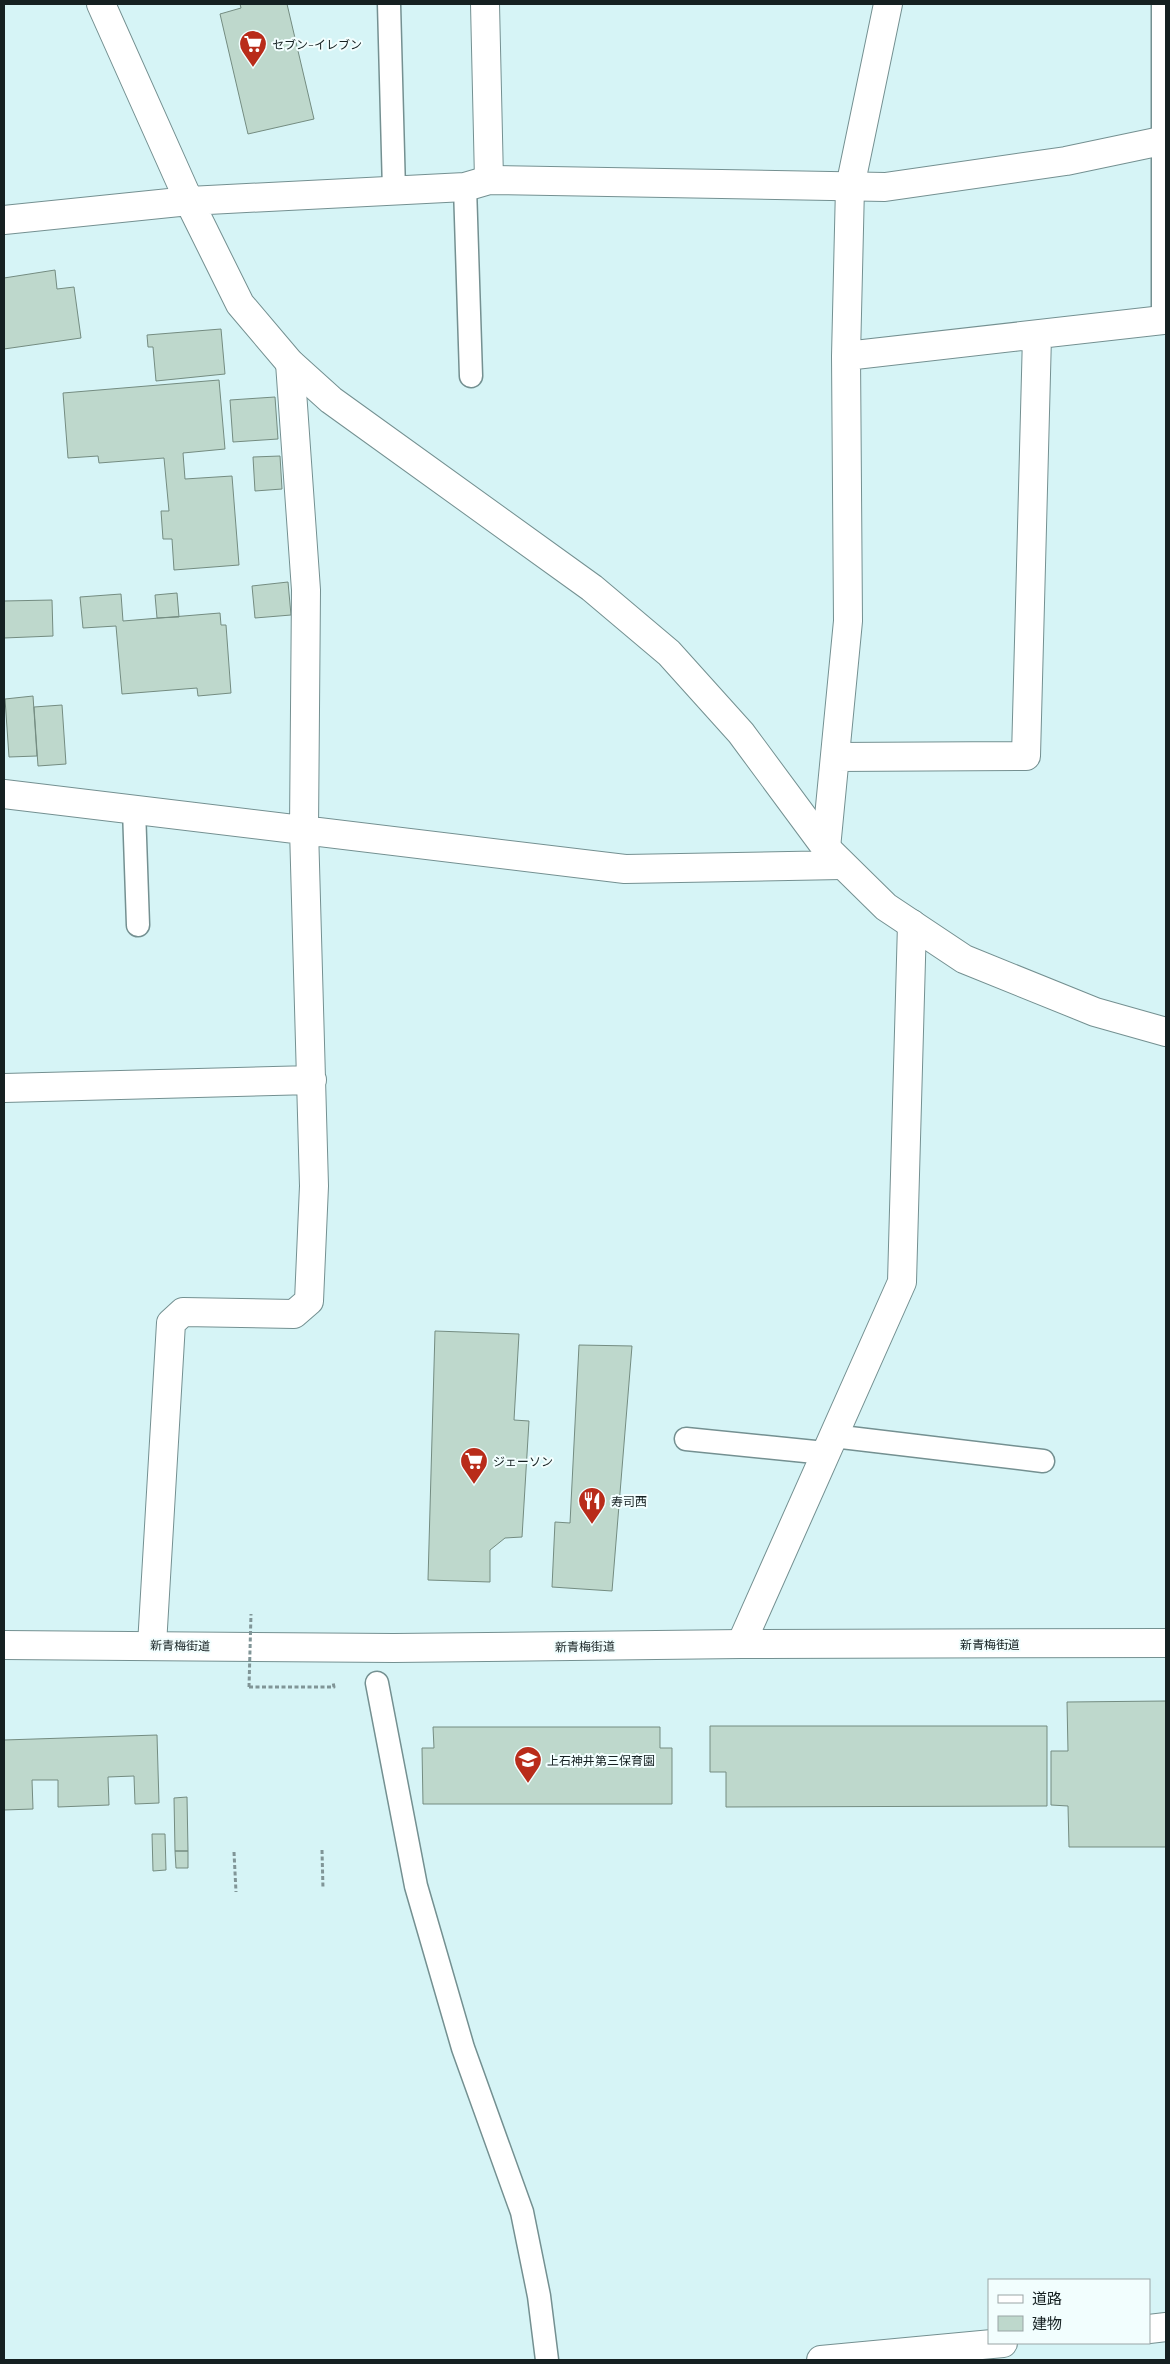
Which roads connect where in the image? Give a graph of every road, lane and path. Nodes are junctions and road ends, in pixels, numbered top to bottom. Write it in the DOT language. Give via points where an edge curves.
graph roads {
  1 [pos="101,4"];
  2 [pos="389,4"];
  3 [pos="485,4"];
  4 [pos="888,4"];
  5 [pos="1163,4"];
  6 [pos="1164,140"];
  7 [pos="477,183"];
  8 [pos="850,187"];
  9 [pos="394,191"];
  10 [pos="189,201"];
  11 [pos="4,220"];
  12 [pos="1163,320"];
  13 [pos="1037,336"];
  14 [pos="846,356"];
  15 [pos="290,363"];
  16 [pos="471,376"];
  17 [pos="835,756"];
  18 [pos="4,794"];
  19 [pos="134,809"];
  20 [pos="304,829"];
  21 [pos="834,857"];
  22 [pos="912,924"];
  23 [pos="138,925"];
  24 [pos="1166,1032"];
  25 [pos="312,1080"];
  26 [pos="4,1088"];
  27 [pos="686,1439"];
  28 [pos="829,1445"];
  29 [pos="1043,1461"];
  30 [pos="251,1614"];
  31 [pos="1166,1643"];
  32 [pos="741,1644"];
  33 [pos="4,1645"];
  34 [pos="152,1645"];
  35 [pos="334,1682"];
  36 [pos="377,1683"];
  37 [pos="322,1850"];
  38 [pos="234,1852"];
  39 [pos="323,1889"];
  40 [pos="236,1892"];
  41 [pos="1166,2327"];
  42 [pos="1150,2329"];
  43 [pos="992,2344"];
  44 [pos="547,2360"];
  45 [pos="821,2360"];
  1 -- 10 [label="street"];
  2 -- 9 [label="lane"];
  3 -- 7 [label="street"];
  4 -- 8 [label="street"];
  5 -- 6 [label="lane"];
  6 -- 8 [label="street" via="1066,161 885,187"];
  6 -- 12 [label="lane"];
  7 -- 8 [label="street"];
  7 -- 9 [label="street"];
  7 -- 16 [label="lane"];
  8 -- 14 [label="street"];
  9 -- 10 [label="street"];
  10 -- 11 [label="street"];
  10 -- 15 [label="street" via="240,304"];
  12 -- 13 [label="street"];
  13 -- 14 [label="street"];
  13 -- 17 [label="street" via="1026,756"];
  14 -- 17 [label="street" via="848,621"];
  15 -- 20 [label="street" via="306,590"];
  15 -- 21 [label="street" via="330,400 592,588 669,653 742,733"];
  17 -- 21 [label="street"];
  18 -- 19 [label="street"];
  19 -- 20 [label="street"];
  19 -- 23 [label="lane"];
  20 -- 21 [label="street" via="625,869"];
  20 -- 25 [label="street"];
  21 -- 22 [label="street" via="886,907"];
  22 -- 24 [label="street" via="964,959 1095,1012"];
  22 -- 28 [label="street" via="902,1282"];
  25 -- 26 [label="street"];
  25 -- 34 [label="street" via="314,1186 309,1300 294,1314 183,1312 171,1323"];
  27 -- 28 [label="lane"];
  28 -- 29 [label="lane"];
  28 -- 32 [label="street"];
  30 -- 35 [label="path, bridge" via="249,1687 334,1688"];
  31 -- 32 [label="street, 新青梅街道"];
  32 -- 34 [label="street, 新青梅街道" via="394,1648"];
  33 -- 34 [label="street, 新青梅街道"];
  36 -- 44 [label="lane" via="416,1886 463,2048 522,2212 539,2296"];
  37 -- 39 [label="path"];
  38 -- 40 [label="path"];
  41 -- 42 [label="street"];
  43 -- 45 [label="street"];
}
